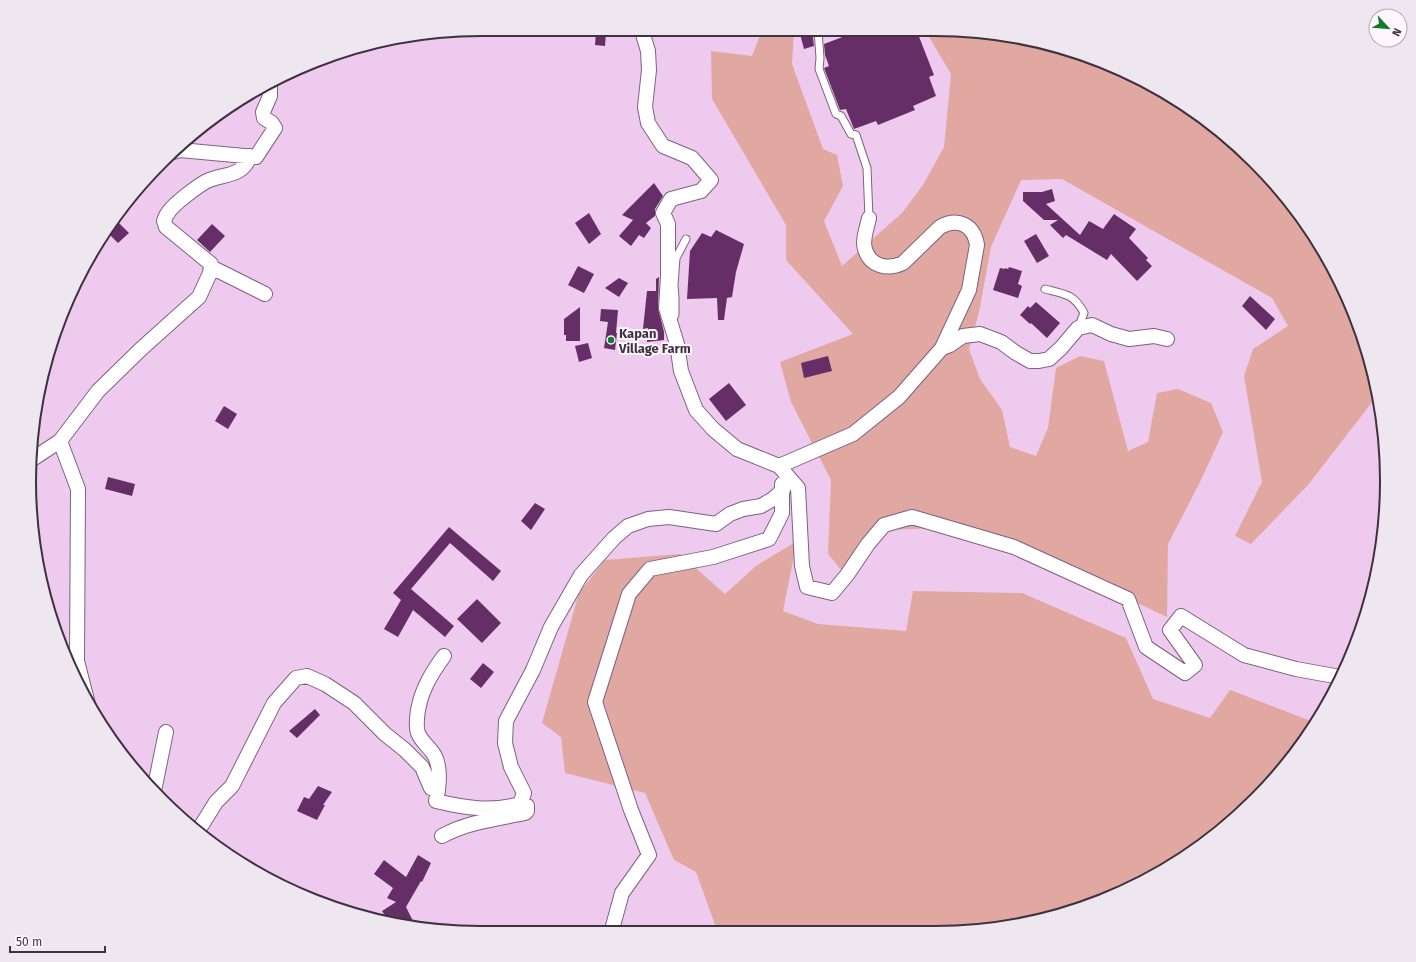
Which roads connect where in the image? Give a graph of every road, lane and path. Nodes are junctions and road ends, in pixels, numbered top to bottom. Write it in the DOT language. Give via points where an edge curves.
graph roads {
  1 [pos="644,36"];
  2 [pos="818,36"];
  3 [pos="270,90"];
  4 [pos="183,150"];
  5 [pos="250,156"];
  6 [pos="869,218"];
  7 [pos="686,239"];
  8 [pos="212,268"];
  9 [pos="1045,288"];
  10 [pos="266,294"];
  11 [pos="670,323"];
  12 [pos="1078,328"];
  13 [pos="1167,339"];
  14 [pos="942,348"];
  15 [pos="60,441"];
  16 [pos="37,456"];
  17 [pos="778,466"];
  18 [pos="783,490"];
  19 [pos="444,656"];
  20 [pos="80,675"];
  21 [pos="1335,676"];
  22 [pos="166,732"];
  23 [pos="155,784"];
  24 [pos="438,791"];
  25 [pos="520,804"];
  26 [pos="201,826"];
  27 [pos="442,836"];
  28 [pos="613,926"];
  1 -- 11 [label="street" via="648,51 649,70 645,107 648,122 663,146 692,158 711,180 701,191 671,199 663,213 668,224 666,308"];
  2 -- 6 [label="lane" via="819,69 836,114 841,116 851,134 856,135 868,168"];
  3 -- 5 [label="street" via="263,112 264,118 272,123 274,128 256,157"];
  4 -- 5 [label="street"];
  5 -- 8 [label="street" via="247,164 235,174 206,182 192,192 168,212 164,221 166,227 211,264"];
  6 -- 14 [label="street" via="864,241 865,249 873,262 880,266 896,266 903,263 940,227 947,224 961,223 967,226 976,238 969,290"];
  7 -- 11 [label="lane" via="676,258 675,315"];
  8 -- 10 [label="street"];
  8 -- 15 [label="street" via="199,297 98,391"];
  9 -- 12 [label="lane" via="1067,295 1078,302 1084,313"];
  11 -- 17 [label="street" via="677,344 681,371 696,410 713,429 737,449"];
  12 -- 13 [label="street" via="1092,326 1129,339 1154,336"];
  12 -- 14 [label="street" via="1049,359 1039,362 1030,361 1001,342 980,334 963,336"];
  14 -- 17 [label="street" via="899,397 852,434"];
  15 -- 16 [label="street"];
  15 -- 20 [label="street" via="78,490 77,661"];
  17 -- 18 [label="street"];
  17 -- 21 [label="street" via="798,488 802,566 807,586 832,593 884,526 912,517 1014,547 1128,599 1146,647 1185,673 1195,665 1170,630 1181,616 1244,654 1296,669"];
  18 -- 25 [label="street" via="761,506 730,514 716,524 669,517 648,518 628,526 582,575 551,627 533,670 506,722 505,743 511,767 524,793"];
  18 -- 28 [label="street" via="782,513 769,539 713,557 650,569 629,594 595,702 649,855 622,893"];
  19 -- 24 [label="street" via="422,692 417,726 418,733 434,755 439,769"];
  22 -- 23 [label="street"];
  24 -- 25 [label="street" via="436,801 468,808 494,809"];
  24 -- 26 [label="street" via="431,788 422,767 354,703 325,684 307,676 296,678 274,703 232,786 216,802"];
  25 -- 27 [label="street" via="527,806 524,814 479,822"];
}
